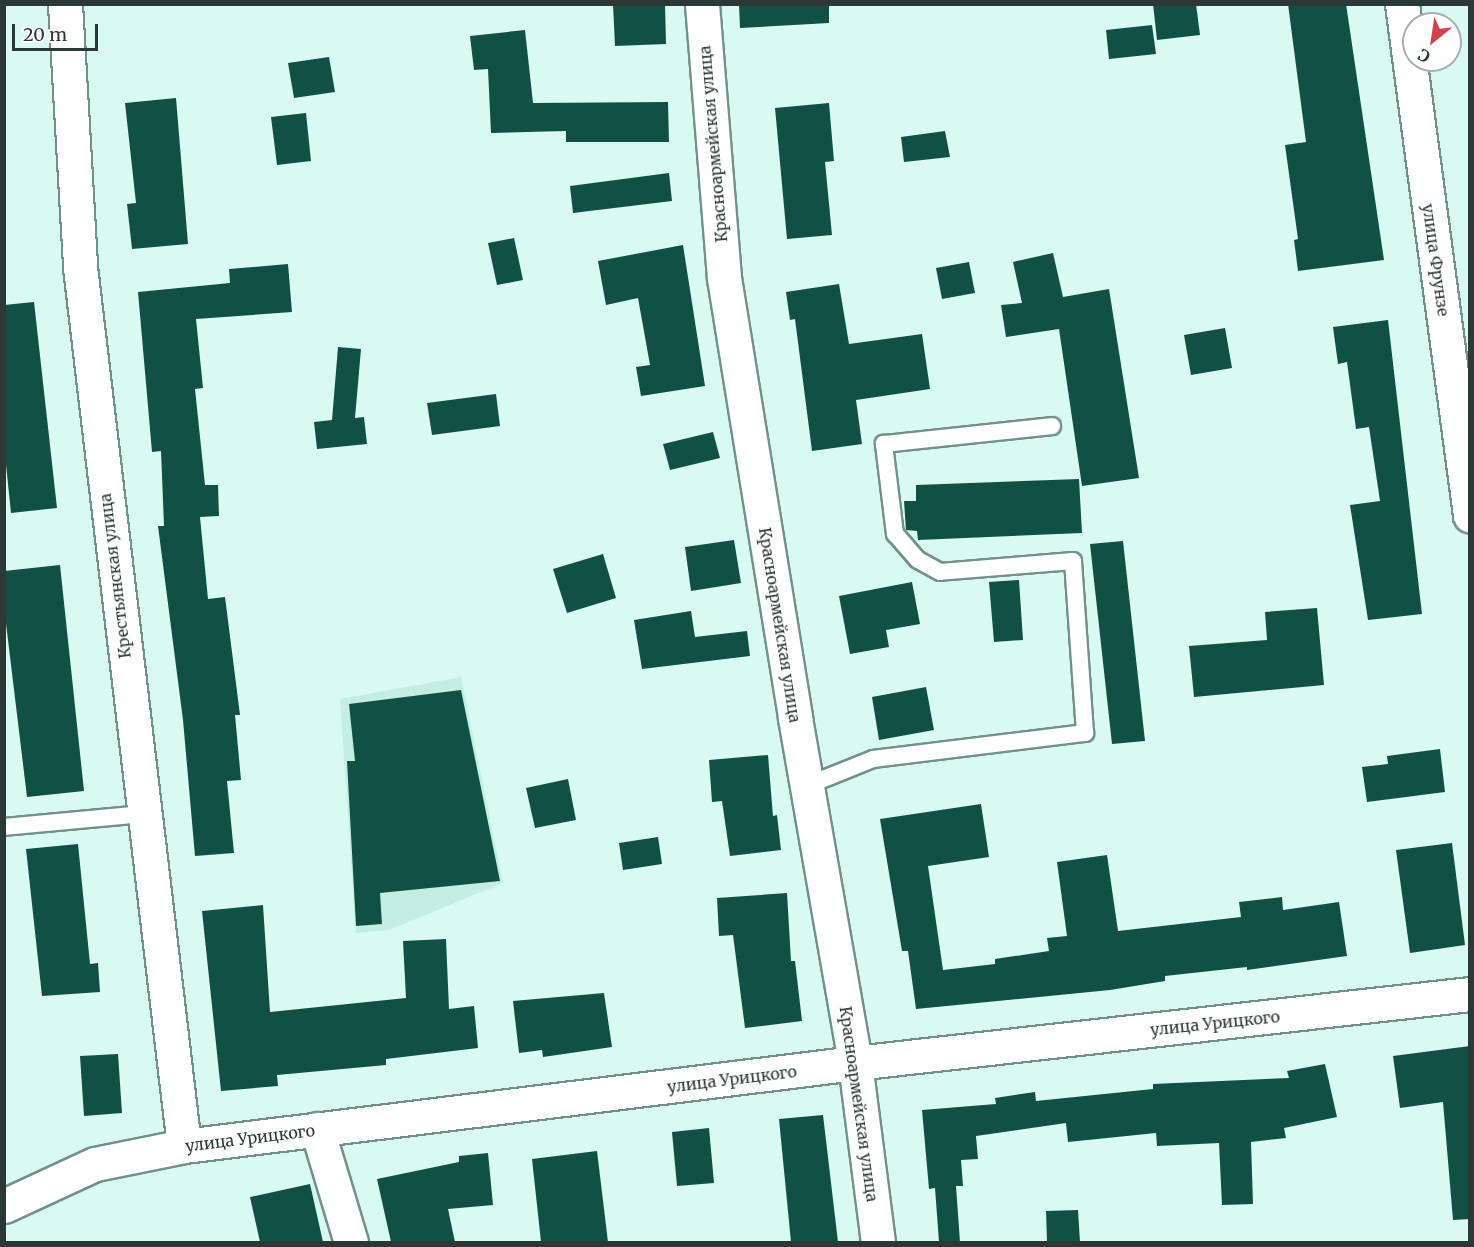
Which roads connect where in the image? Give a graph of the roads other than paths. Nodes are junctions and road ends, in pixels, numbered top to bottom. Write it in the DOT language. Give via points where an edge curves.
graph roads {
  1 [pos="65,4"];
  2 [pos="702,4"];
  3 [pos="1402,4"];
  4 [pos="1053,426"];
  5 [pos="1470,515"];
  6 [pos="806,786"];
  7 [pos="142,814"];
  8 [pos="4,827"];
  9 [pos="1470,994"];
  10 [pos="855,1063"];
  11 [pos="317,1129"];
  12 [pos="184,1146"];
  13 [pos="4,1206"];
  14 [pos="351,1242"];
  15 [pos="878,1242"];
  1 -- 7 [label="street, Крестьянская улица" via="80,267"];
  2 -- 6 [label="street, Красноармейская улица" via="724,278"];
  3 -- 5 [label="street, улица Фрунзе"];
  4 -- 6 [label="lane" via="884,444 895,534 917,559 940,572 1073,561 1085,733 873,759"];
  6 -- 10 [label="street, Красноармейская улица"];
  7 -- 8 [label="lane"];
  7 -- 12 [label="street, Крестьянская улица"];
  9 -- 10 [label="street, улица Урицкого"];
  10 -- 11 [label="street, улица Урицкого"];
  10 -- 15 [label="street, Красноармейская улица"];
  11 -- 12 [label="street, улица Урицкого"];
  11 -- 14 [label="street"];
  12 -- 13 [label="street, улица Урицкого" via="95,1164"];
}
